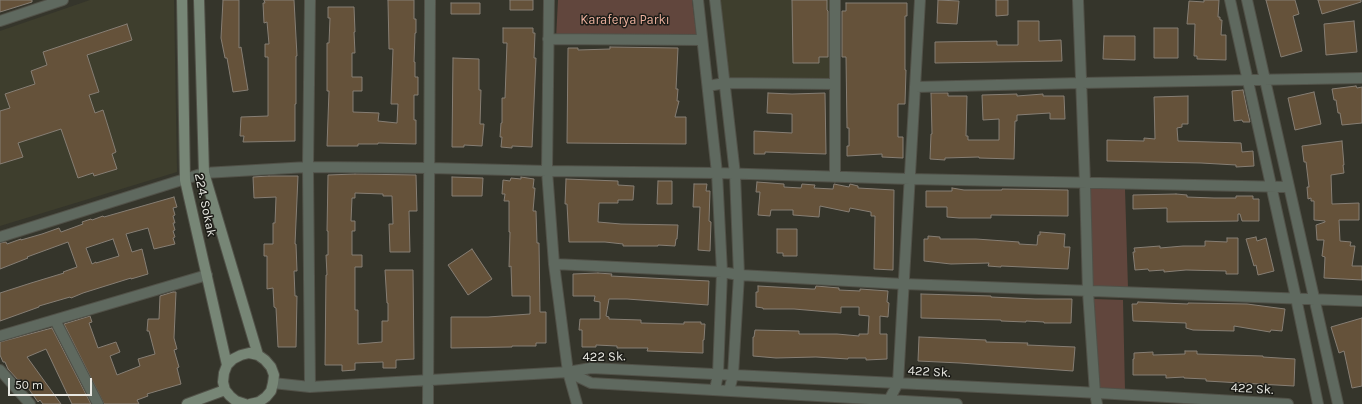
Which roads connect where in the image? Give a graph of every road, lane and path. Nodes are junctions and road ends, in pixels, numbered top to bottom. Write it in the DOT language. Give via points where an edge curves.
graph roads {
  1 [pos="64,0"];
  2 [pos="182,0"];
  3 [pos="199,0"];
  4 [pos="310,0"];
  5 [pos="430,0"];
  6 [pos="549,0"];
  7 [pos="698,0"];
  8 [pos="715,0"];
  9 [pos="835,0"];
  10 [pos="920,0"];
  11 [pos="1078,0"];
  12 [pos="1230,0"];
  13 [pos="1246,0"];
  14 [pos="0,21"];
  15 [pos="548,39"];
  16 [pos="702,40"];
  17 [pos="1362,78"];
  18 [pos="1264,80"];
  19 [pos="1248,81"];
  20 [pos="1081,82"];
  21 [pos="725,84"];
  22 [pos="835,84"];
  23 [pos="708,86"];
  24 [pos="915,87"];
  25 [pos="308,167"];
  26 [pos="430,168"];
  27 [pos="547,172"];
  28 [pos="204,173"];
  29 [pos="717,173"];
  30 [pos="735,174"];
  31 [pos="834,177"];
  32 [pos="910,179"];
  33 [pos="185,180"];
  34 [pos="1085,183"];
  35 [pos="1271,187"];
  36 [pos="1288,187"];
  37 [pos="0,237"];
  38 [pos="554,264"];
  39 [pos="722,272"];
  40 [pos="207,275"];
  41 [pos="739,275"];
  42 [pos="904,284"];
  43 [pos="1088,292"];
  44 [pos="1296,298"];
  45 [pos="1314,299"];
  46 [pos="1362,301"];
  47 [pos="55,320"];
  48 [pos="0,336"];
  49 [pos="258,355"];
  50 [pos="227,365"];
  51 [pos="0,370"];
  52 [pos="568,372"];
  53 [pos="718,374"];
  54 [pos="733,375"];
  55 [pos="428,380"];
  56 [pos="273,383"];
  57 [pos="898,383"];
  58 [pos="310,387"];
  59 [pos="226,390"];
  60 [pos="715,390"];
  61 [pos="729,391"];
  62 [pos="1095,393"];
  63 [pos="889,402"];
  64 [pos="257,403"];
  65 [pos="30,404"];
  66 [pos="98,404"];
  67 [pos="187,404"];
  68 [pos="245,404"];
  69 [pos="428,404"];
  70 [pos="577,404"];
  71 [pos="957,404"];
  72 [pos="1097,404"];
  73 [pos="1288,404"];
  74 [pos="1318,404"];
  75 [pos="1338,404"];
  1 -- 14 [label="street"];
  2 -- 33 [label="street, 224. Sokak"];
  3 -- 28 [label="street, 224. Sokak"];
  4 -- 25 [label="street"];
  5 -- 26 [label="street"];
  6 -- 15 [label="street"];
  7 -- 16 [label="street"];
  8 -- 21 [label="street"];
  9 -- 22 [label="street"];
  10 -- 24 [label="street"];
  11 -- 20 [label="street"];
  12 -- 19 [label="street"];
  13 -- 18 [label="street"];
  15 -- 16 [label="street"];
  15 -- 27 [label="street"];
  16 -- 23 [label="street"];
  17 -- 18 [label="street"];
  18 -- 19 [label="street"];
  18 -- 36 [label="street"];
  19 -- 20 [label="street"];
  19 -- 35 [label="street"];
  20 -- 24 [label="street"];
  20 -- 34 [label="street"];
  21 -- 22 [label="street"];
  21 -- 23 [label="street"];
  21 -- 30 [label="street"];
  22 -- 31 [label="street"];
  23 -- 29 [label="street"];
  24 -- 32 [label="street"];
  25 -- 26 [label="street"];
  25 -- 28 [label="street"];
  25 -- 58 [label="street"];
  26 -- 27 [label="street"];
  26 -- 55 [label="street"];
  27 -- 29 [label="street"];
  27 -- 38 [label="street"];
  28 -- 33 [label="street"];
  28 -- 49 [label="street, 224. Sokak"];
  29 -- 30 [label="street"];
  29 -- 39 [label="street"];
  30 -- 31 [label="street"];
  30 -- 41 [label="street"];
  31 -- 32 [label="street"];
  32 -- 34 [label="street"];
  32 -- 42 [label="street"];
  33 -- 37 [label="street"];
  33 -- 40 [label="street, 224. Sokak"];
  34 -- 35 [label="street"];
  34 -- 43 [label="street"];
  35 -- 36 [label="street"];
  35 -- 44 [label="street"];
  36 -- 45 [label="street"];
  38 -- 39 [label="street"];
  38 -- 52 [label="street"];
  39 -- 41 [label="street"];
  39 -- 53 [label="street"];
  40 -- 47 [label="street"];
  40 -- 50 [label="street, 224. Sokak"];
  41 -- 42 [label="street"];
  41 -- 54 [label="street"];
  42 -- 43 [label="street"];
  42 -- 57 [label="street"];
  43 -- 44 [label="street"];
  43 -- 62 [label="street"];
  44 -- 45 [label="street"];
  44 -- 74 [label="street"];
  45 -- 46 [label="street"];
  45 -- 75 [label="street"];
  47 -- 48 [label="street"];
  47 -- 66 [label="street"];
  49 -- 50 [label="street" via="241,354"];
  49 -- 56 [label="street" via="271,367"];
  50 -- 59 [label="street" via="223,378"];
  51 -- 65 [label="street"];
  52 -- 53 [label="street, 422 Sk." via="591,368"];
  52 -- 55 [label="street, 422 Sk."];
  52 -- 60 [label="street, 422 Sk." via="591,383"];
  52 -- 70 [label="street"];
  53 -- 54 [label="street, 422 Sk."];
  53 -- 60 [label="street"];
  54 -- 57 [label="street, 422 Sk."];
  54 -- 61 [label="street"];
  55 -- 58 [label="street, 422 Sk."];
  55 -- 69 [label="street"];
  56 -- 58 [label="street, 422 Sk."];
  56 -- 64 [label="street" via="271,391"];
  57 -- 62 [label="street, 422 Sk."];
  57 -- 63 [label="street"];
  59 -- 67 [label="street"];
  59 -- 68 [label="street" via="236,401"];
  60 -- 61 [label="street, 422 Sk."];
  61 -- 63 [label="street, 422 Sk."];
  62 -- 72 [label="street"];
  62 -- 73 [label="street, 422 Sk."];
  63 -- 71 [label="street, 422 Sk."];
}
